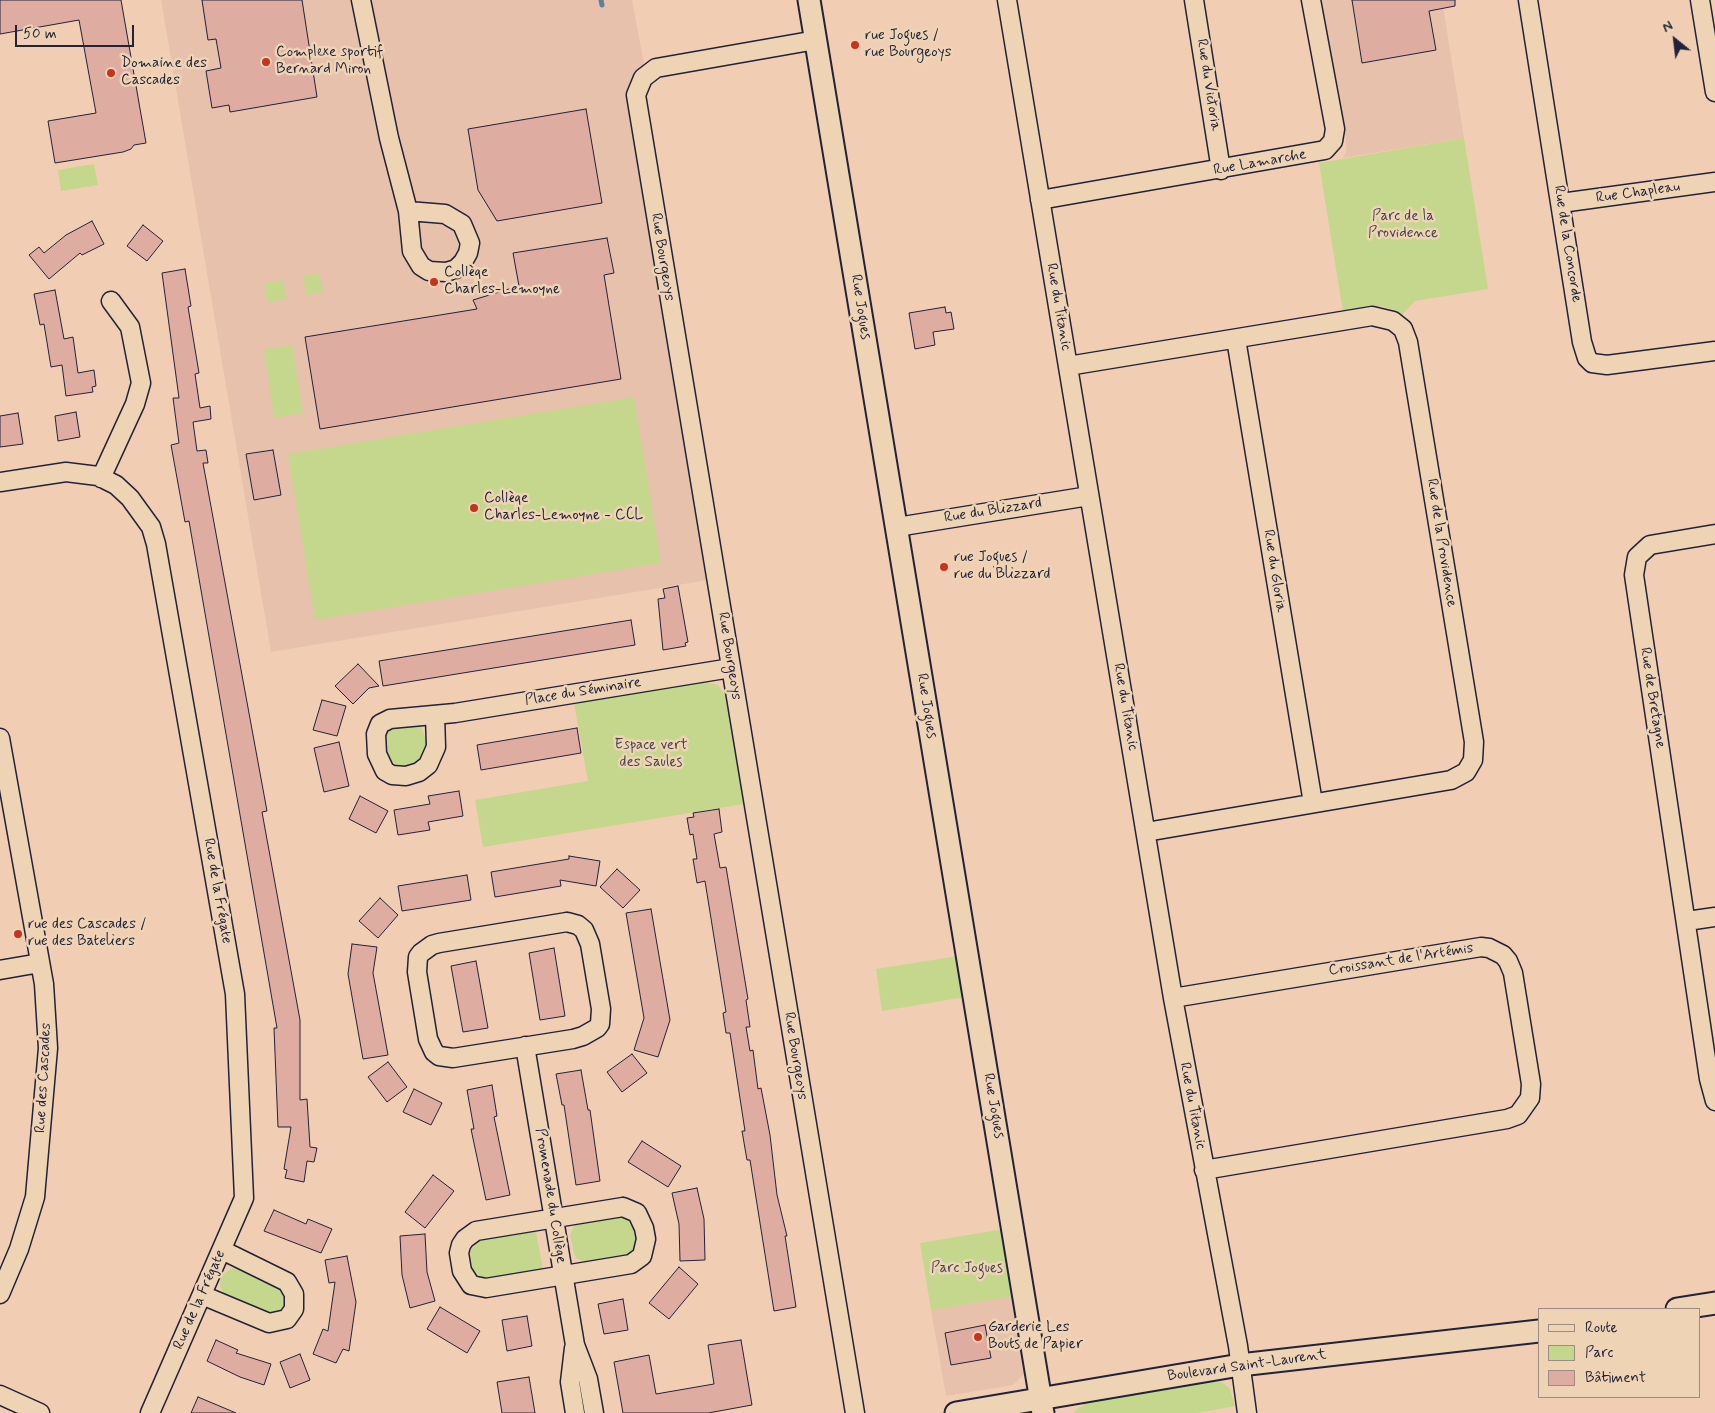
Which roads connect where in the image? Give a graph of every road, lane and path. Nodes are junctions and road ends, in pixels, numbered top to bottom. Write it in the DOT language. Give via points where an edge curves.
graph roads {
  1 [pos="361,0"];
  2 [pos="809,0"];
  3 [pos="1007,0"];
  4 [pos="1194,0"];
  5 [pos="1311,0"];
  6 [pos="1528,0"];
  7 [pos="1700,0"];
  8 [pos="816,40"];
  9 [pos="1715,92"];
  10 [pos="1221,170"];
  11 [pos="1715,182"];
  12 [pos="1040,200"];
  13 [pos="1561,203"];
  14 [pos="408,211"];
  15 [pos="111,301"];
  16 [pos="1236,339"];
  17 [pos="1715,351"];
  18 [pos="1068,366"];
  19 [pos="101,478"];
  20 [pos="0,482"];
  21 [pos="1089,496"];
  22 [pos="897,527"];
  23 [pos="1715,534"];
  24 [pos="731,668"];
  25 [pos="435,716"];
  26 [pos="0,738"];
  27 [pos="5,800"];
  28 [pos="1313,803"];
  29 [pos="1146,832"];
  30 [pos="1715,917"];
  31 [pos="1687,921"];
  32 [pos="40,963"];
  33 [pos="0,970"];
  34 [pos="1173,998"];
  35 [pos="525,1046"];
  36 [pos="1715,1101"];
  37 [pos="1204,1170"];
  38 [pos="554,1218"];
  39 [pos="222,1250"];
  40 [pos="563,1276"];
  41 [pos="0,1294"];
  42 [pos="202,1295"];
  43 [pos="1715,1303"];
  44 [pos="1683,1308"];
  45 [pos="1538,1331"];
  46 [pos="574,1345"];
  47 [pos="1240,1364"];
  48 [pos="0,1395"];
  49 [pos="1042,1406"];
  50 [pos="40,1413"];
  51 [pos="150,1413"];
  52 [pos="576,1413"];
  53 [pos="594,1413"];
  54 [pos="854,1413"];
  55 [pos="956,1413"];
  56 [pos="1247,1413"];
  1 -- 14 [label="street" via="389,138"];
  2 -- 8 [label="street, Rue Jogues"];
  3 -- 12 [label="street, Rue du Titanic"];
  4 -- 10 [label="street, Rue du Victoria"];
  5 -- 10 [label="street, Rue Lamarche" via="1334,121 1333,141 1325,150 1315,154"];
  6 -- 13 [label="street, Rue de la Concorde"];
  7 -- 9 [label="street"];
  8 -- 22 [label="street, Rue Jogues"];
  8 -- 24 [label="street, Rue Bourgeoys" via="656,68 643,78 636,95"];
  10 -- 12 [label="street, Rue Lamarche"];
  11 -- 13 [label="street, Rue Chapleau"];
  12 -- 18 [label="street, Rue du Titanic"];
  13 -- 17 [label="street, Rue de la Concorde" via="1582,342 1592,363 1607,365"];
  15 -- 19 [label="street" via="130,327 141,383 135,404"];
  16 -- 18 [label="street, Rue de la Providence"];
  16 -- 28 [label="street, Rue du Gloria"];
  16 -- 28 [label="street, Rue de la Providence" via="1372,316 1387,318 1403,329 1408,342 1452,605 1475,749 1466,772 1451,780"];
  18 -- 21 [label="street, Rue du Titanic"];
  19 -- 20 [label="street, Rue de la Frégate" via="66,472"];
  19 -- 39 [label="street, Rue de la Frégate" via="116,485 130,498 146,519 156,544 235,994 245,1192"];
  21 -- 22 [label="street, Rue du Blizzard"];
  21 -- 29 [label="street, Rue du Titanic"];
  22 -- 49 [label="street, Rue Jogues"];
  23 -- 31 [label="street, Rue de Bretagne" via="1650,545 1637,557 1634,566"];
  24 -- 25 [label="street, Place du Séminaire"];
  24 -- 54 [label="street, Rue Bourgeoys"];
  26 -- 27 [label="street, Rue des Cascades"];
  27 -- 32 [label="street, Rue des Cascades"];
  28 -- 29 [label="street, Rue de la Providence"];
  29 -- 34 [label="street, Rue du Titanic"];
  30 -- 31 [label="street"];
  31 -- 36 [label="street, Rue de Bretagne" via="1709,1079"];
  32 -- 33 [label="street"];
  32 -- 41 [label="street, Rue des Cascades" via="47,1008 48,1048 37,1184 24,1235"];
  34 -- 37 [label="street, Rue du Titanic"];
  34 -- 37 [label="street, Croissant de l'Artémis" via="1481,947 1503,955 1513,973 1532,1084 1530,1098 1518,1114 1507,1119"];
  35 -- 35 [label="street" via="583,1036 600,1024 601,1009 590,944 584,930 573,923 560,923 432,945 421,953 417,965 418,981 428,1038 438,1056 453,1058"];
  35 -- 38 [label="street, Promenade du Collège"];
  37 -- 47 [label="street, Rue du Titanic"];
  38 -- 40 [label="street, Promenade du Collège"];
  38 -- 40 [label="street" via="630,1208 641,1218 646,1239 642,1256 637,1261"];
  38 -- 40 [label="street" via="476,1231 461,1245 460,1263 466,1280 476,1288"];
  39 -- 42 [label="street, Rue de la Frégate"];
  39 -- 42 [label="street" via="287,1282 294,1294 294,1308 287,1319 269,1323"];
  40 -- 46 [label="street, Promenade du Collège"];
  42 -- 51 [label="street, Rue de la Frégate"];
  43 -- 44 [label="street"];
  45 -- 47 [label="street, Boulevard Saint-Laurent"];
  46 -- 52 [label="street, Promenade du Collège" via="570,1382"];
  46 -- 53 [label="street, Promenade du Collège" via="588,1379"];
  47 -- 49 [label="street, Boulevard Saint-Laurent"];
  47 -- 56 [label="street, Rue du Titanic"];
  48 -- 50 [label="street"];
  49 -- 55 [label="street, Boulevard Saint-Laurent"];
}
